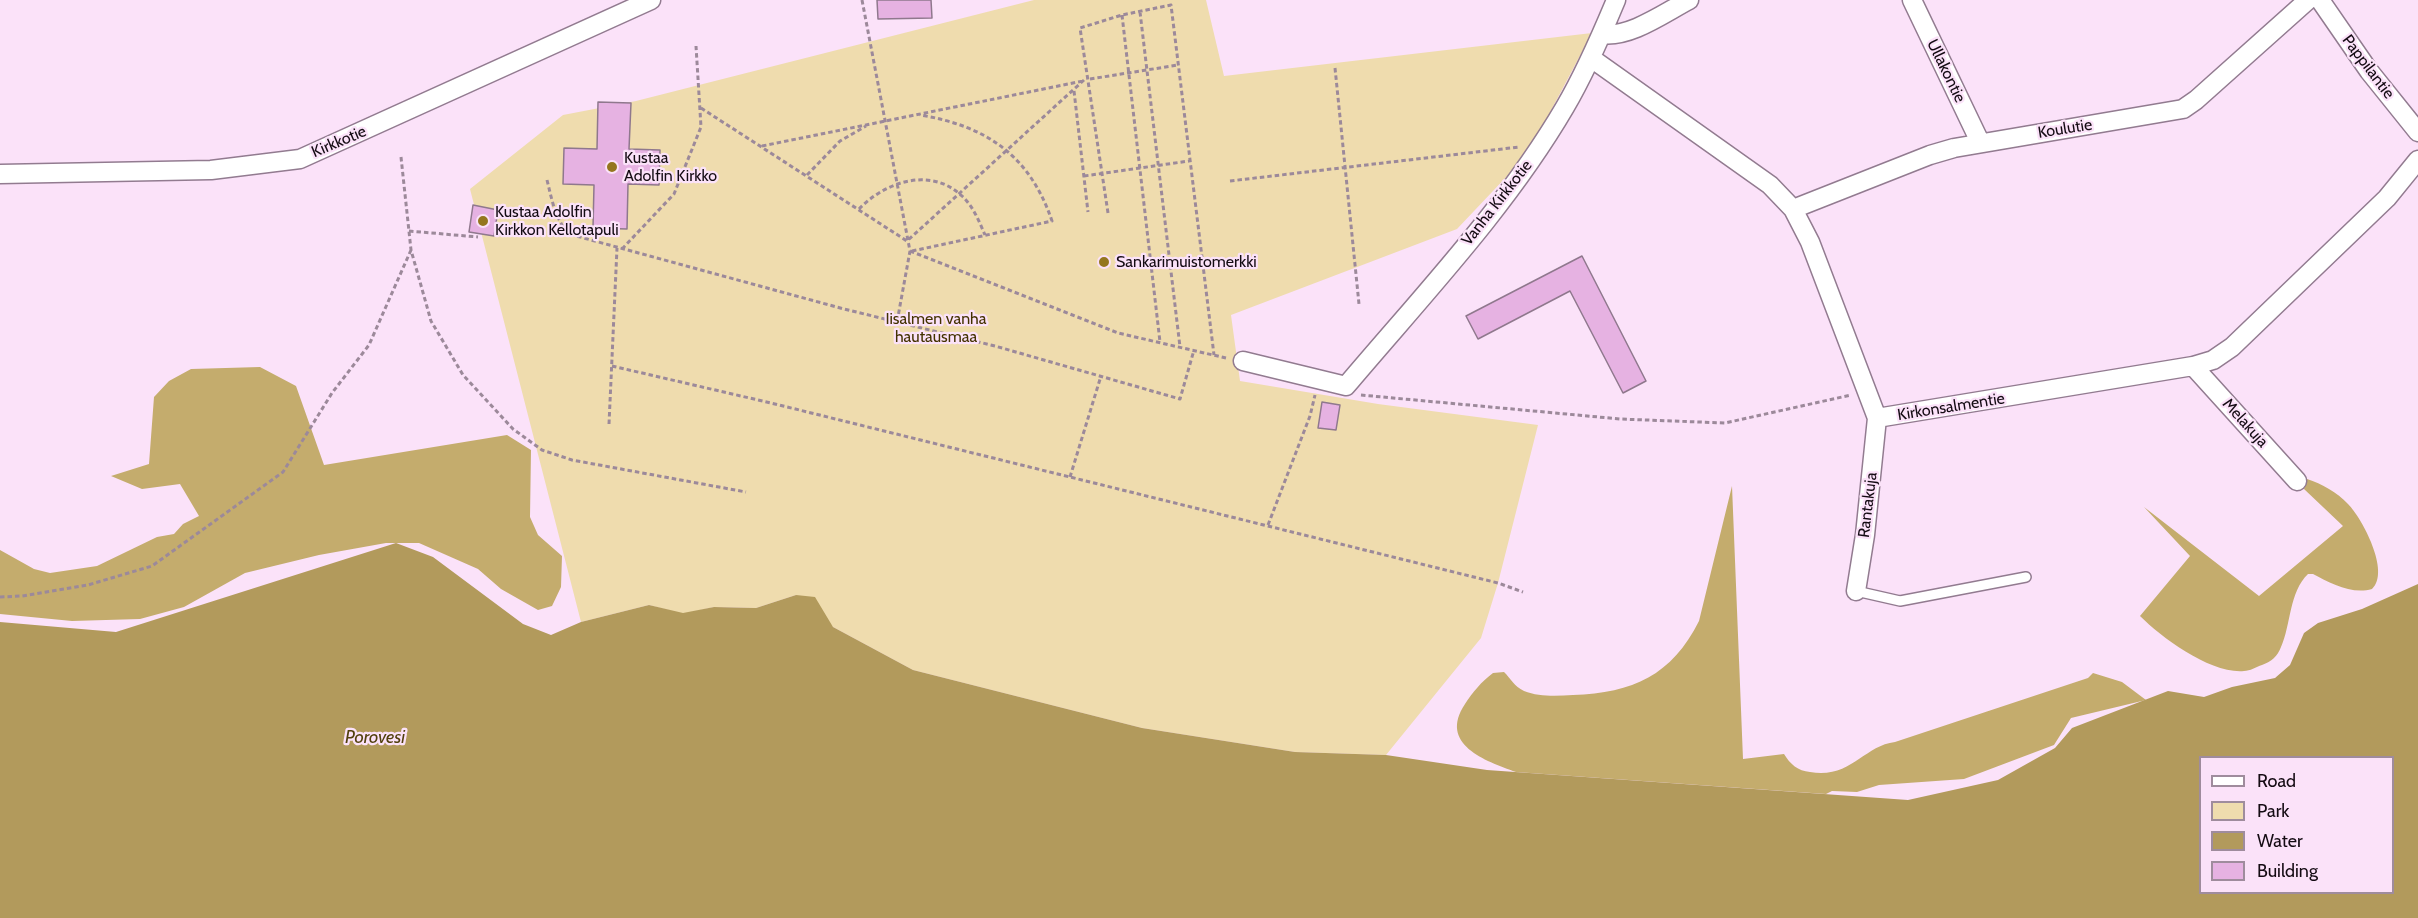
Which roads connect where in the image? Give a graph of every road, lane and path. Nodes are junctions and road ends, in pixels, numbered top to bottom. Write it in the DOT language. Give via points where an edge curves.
graph roads {
  1 [pos="651,0"];
  2 [pos="862,0"];
  3 [pos="1616,0"];
  4 [pos="1689,0"];
  5 [pos="1912,0"];
  6 [pos="2308,0"];
  7 [pos="2320,0"];
  8 [pos="1140,11"];
  9 [pos="1122,15"];
  10 [pos="1602,34"];
  11 [pos="696,46"];
  12 [pos="1591,58"];
  13 [pos="1178,65"];
  14 [pos="1335,68"];
  15 [pos="1147,70"];
  16 [pos="1129,73"];
  17 [pos="1087,80"];
  18 [pos="1074,90"];
  19 [pos="701,108"];
  20 [pos="916,114"];
  21 [pos="885,121"];
  22 [pos="870,124"];
  23 [pos="2418,132"];
  24 [pos="1980,142"];
  25 [pos="762,146"];
  26 [pos="1521,146"];
  27 [pos="1007,150"];
  28 [pos="401,157"];
  29 [pos="2418,160"];
  30 [pos="1189,161"];
  31 [pos="1159,165"];
  32 [pos="1139,167"];
  33 [pos="1345,168"];
  34 [pos="1102,172"];
  35 [pos="0,174"];
  36 [pos="807,175"];
  37 [pos="1084,176"];
  38 [pos="547,180"];
  39 [pos="1230,181"];
  40 [pos="896,183"];
  41 [pos="960,194"];
  42 [pos="859,209"];
  43 [pos="1793,209"];
  44 [pos="1088,212"];
  45 [pos="1108,213"];
  46 [pos="409,231"];
  47 [pos="985,235"];
  48 [pos="478,237"];
  49 [pos="908,241"];
  50 [pos="619,249"];
  51 [pos="411,250"];
  52 [pos="910,251"];
  53 [pos="1359,304"];
  54 [pos="897,322"];
  55 [pos="1160,342"];
  56 [pos="1180,347"];
  57 [pos="1194,350"];
  58 [pos="1214,355"];
  59 [pos="1243,361"];
  60 [pos="612,366"];
  61 [pos="2193,366"];
  62 [pos="1101,376"];
  63 [pos="1321,380"];
  64 [pos="1346,386"];
  65 [pos="1868,391"];
  66 [pos="1877,418"];
  67 [pos="609,424"];
  68 [pos="1070,477"];
  69 [pos="2297,480"];
  70 [pos="746,492"];
  71 [pos="1268,525"];
  72 [pos="2026,578"];
  73 [pos="1856,591"];
  74 [pos="1523,592"];
  75 [pos="0,597"];
  1 -- 35 [label="street, Kirkkotie" via="300,159 212,170"];
  2 -- 21 [label="path"];
  3 -- 10 [label="street, Vanha Kirkkotie"];
  4 -- 10 [label="street" via="1624,32"];
  5 -- 24 [label="street, Ullakontie"];
  6 -- 24 [label="street, Koulutie" via="2183,108"];
  7 -- 23 [label="street, Pappilantie" via="2368,70"];
  8 -- 9 [label="path"];
  8 -- 13 [label="path" via="1171,5"];
  8 -- 15 [label="path"];
  9 -- 16 [label="path"];
  9 -- 17 [label="path" via="1080,28"];
  10 -- 12 [label="street, Vanha Kirkkotie"];
  11 -- 19 [label="path"];
  12 -- 43 [label="street, Kirkonsalmentie" via="1770,185"];
  12 -- 64 [label="street, Vanha Kirkkotie" via="1527,166"];
  13 -- 15 [label="path"];
  13 -- 30 [label="path"];
  14 -- 33 [label="path"];
  15 -- 16 [label="path"];
  15 -- 31 [label="path"];
  16 -- 17 [label="path"];
  16 -- 32 [label="path"];
  17 -- 18 [label="path"];
  17 -- 20 [label="path"];
  17 -- 34 [label="path"];
  18 -- 27 [label="path"];
  18 -- 37 [label="path"];
  19 -- 25 [label="path"];
  19 -- 50 [label="path" via="701,128 674,194"];
  20 -- 21 [label="path"];
  20 -- 27 [label="path" via="976,131"];
  21 -- 22 [label="path"];
  21 -- 40 [label="path"];
  22 -- 25 [label="path"];
  22 -- 36 [label="path" via="840,141"];
  24 -- 43 [label="street, Koulutie" via="1930,155"];
  25 -- 36 [label="path"];
  26 -- 33 [label="path"];
  27 -- 41 [label="path"];
  27 -- 47 [label="path" via="1039,187 1052,220"];
  28 -- 46 [label="path"];
  29 -- 61 [label="street, Kirkonsalmentie" via="2387,198 2232,347 2213,360"];
  30 -- 31 [label="path"];
  30 -- 58 [label="path"];
  31 -- 32 [label="path"];
  31 -- 56 [label="path"];
  32 -- 34 [label="path"];
  32 -- 55 [label="path"];
  33 -- 39 [label="path"];
  33 -- 53 [label="path"];
  34 -- 37 [label="path"];
  34 -- 45 [label="path"];
  36 -- 42 [label="path"];
  37 -- 44 [label="path"];
  38 -- 50 [label="path" via="554,210 569,234"];
  40 -- 41 [label="path" via="925,180"];
  40 -- 42 [label="path"];
  40 -- 49 [label="path"];
  41 -- 47 [label="path" via="976,214"];
  41 -- 49 [label="path"];
  42 -- 49 [label="path"];
  43 -- 65 [label="street, Kirkonsalmentie" via="1810,242"];
  46 -- 48 [label="path"];
  46 -- 51 [label="path"];
  47 -- 52 [label="path"];
  49 -- 52 [label="path"];
  50 -- 54 [label="path"];
  50 -- 60 [label="path"];
  51 -- 70 [label="path" via="427,310 463,375 513,429 542,450 572,460"];
  51 -- 75 [label="path" via="369,345 332,393 283,472 152,566 88,585"];
  52 -- 54 [label="path"];
  52 -- 55 [label="path" via="1118,333"];
  54 -- 62 [label="path"];
  55 -- 56 [label="path"];
  56 -- 57 [label="path"];
  57 -- 58 [label="path"];
  57 -- 62 [label="path" via="1180,399"];
  58 -- 59 [label="path"];
  59 -- 63 [label="street"];
  60 -- 67 [label="path"];
  60 -- 68 [label="path"];
  61 -- 66 [label="street, Kirkonsalmentie"];
  61 -- 69 [label="street, Melakuja"];
  62 -- 68 [label="path"];
  63 -- 64 [label="street"];
  63 -- 71 [label="path"];
  64 -- 65 [label="path" via="1359,395 1620,419 1725,423"];
  65 -- 66 [label="street, Kirkonsalmentie"];
  66 -- 73 [label="street, Rantakuja"];
  68 -- 71 [label="path"];
  71 -- 74 [label="path"];
  72 -- 73 [label="lane" via="1900,601"];
}
